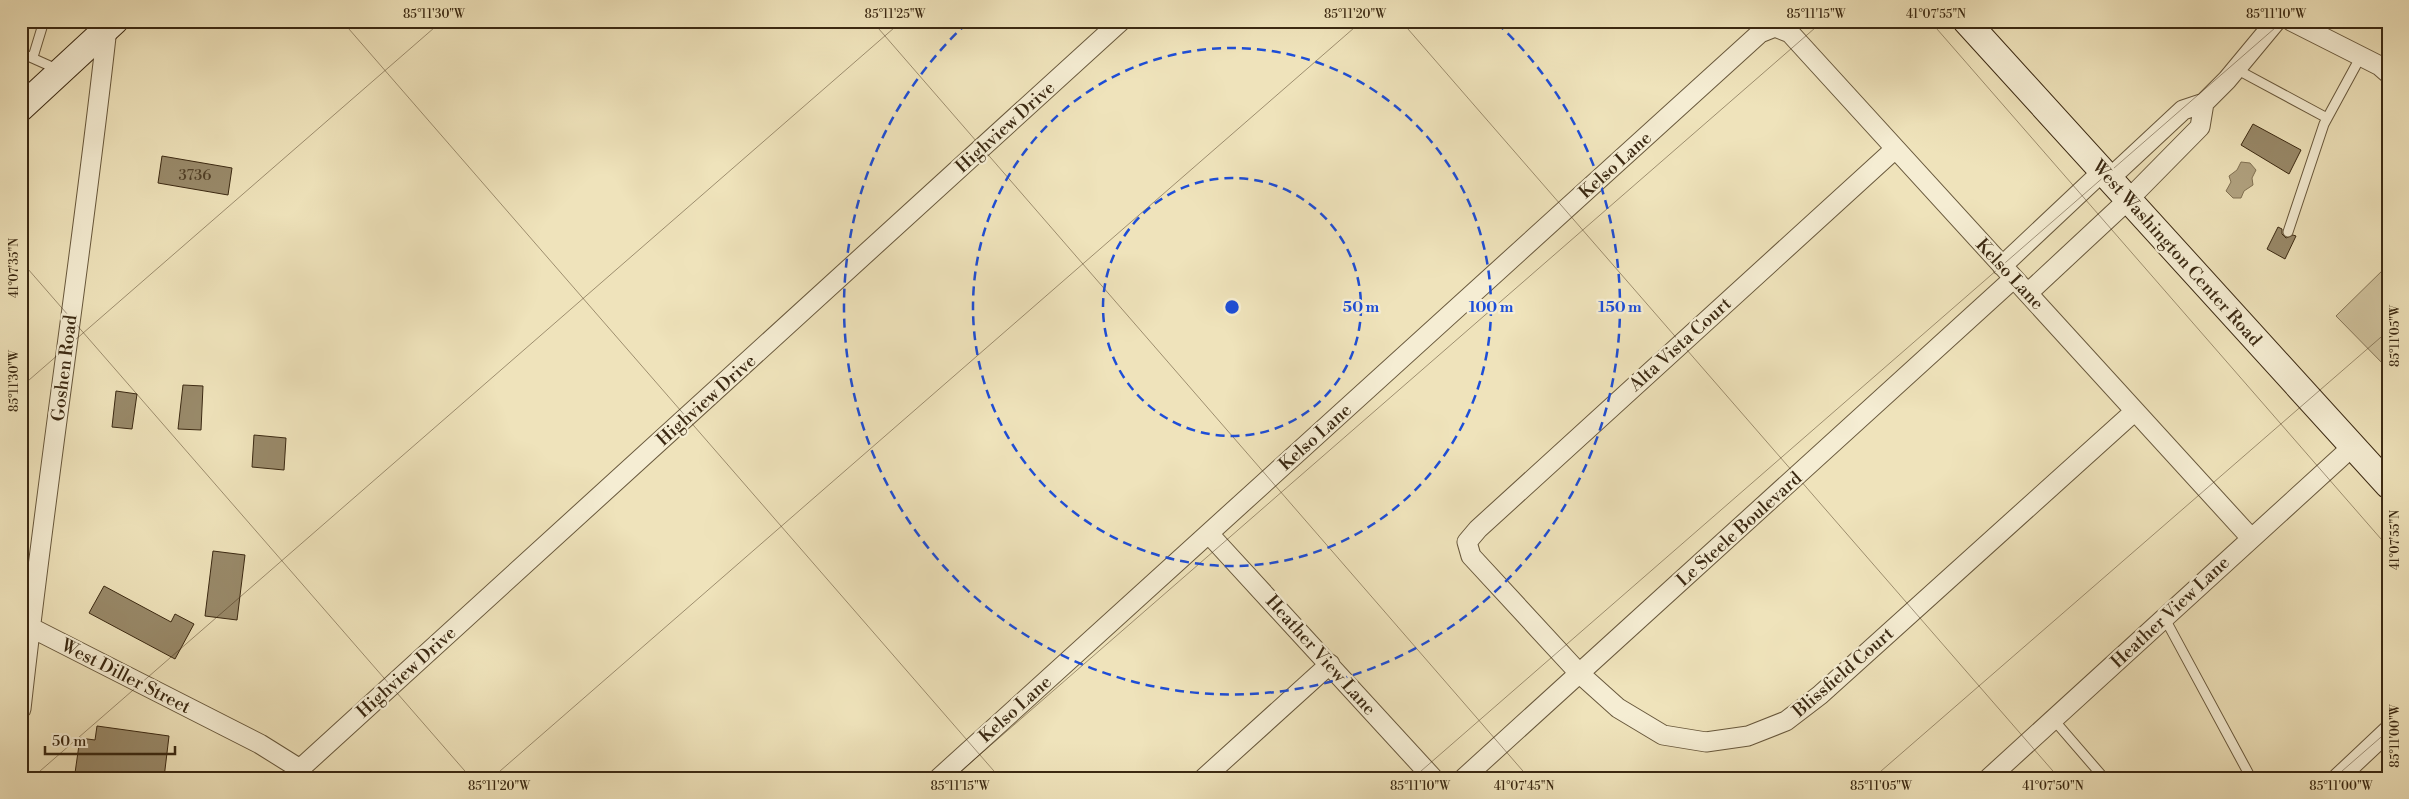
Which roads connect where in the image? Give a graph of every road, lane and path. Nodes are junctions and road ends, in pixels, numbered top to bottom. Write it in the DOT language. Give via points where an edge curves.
graph roads {
  1 [pos="44,21"];
  2 [pos="1121,21"];
  3 [pos="1966,21"];
  4 [pos="2276,21"];
  5 [pos="2291,21"];
  6 [pos="111,25"];
  7 [pos="21,53"];
  8 [pos="2360,56"];
  9 [pos="33,57"];
  10 [pos="2236,69"];
  11 [pos="61,71"];
  12 [pos="2388,73"];
  13 [pos="2204,103"];
  14 [pos="21,108"];
  15 [pos="2327,118"];
  16 [pos="1895,149"];
  17 [pos="2107,175"];
  18 [pos="2129,199"];
  19 [pos="2288,232"];
  20 [pos="2008,273"];
  21 [pos="2028,293"];
  22 [pos="2134,411"];
  23 [pos="2352,447"];
  24 [pos="2388,484"];
  25 [pos="1209,534"];
  26 [pos="2250,538"];
  27 [pos="1467,542"];
  28 [pos="2164,617"];
  29 [pos="30,627"];
  30 [pos="1330,664"];
  31 [pos="1580,673"];
  32 [pos="21,709"];
  33 [pos="2053,719"];
  34 [pos="2388,731"];
  35 [pos="21,766"];
  36 [pos="295,773"];
  37 [pos="26,778"];
  38 [pos="939,778"];
  39 [pos="1204,778"];
  40 [pos="1433,778"];
  41 [pos="1464,778"];
  42 [pos="1989,778"];
  43 [pos="2104,778"];
  44 [pos="2251,778"];
  45 [pos="2338,778"];
  1 -- 9 [label="lane"];
  2 -- 36 [label="street, Highview Drive"];
  3 -- 17 [label="main road, West Washington Center Road"];
  4 -- 10 [label="street"];
  5 -- 8 [label="street"];
  6 -- 11 [label="main road"];
  6 -- 29 [label="street, Goshen Road"];
  7 -- 9 [label="lane"];
  8 -- 12 [label="street"];
  8 -- 15 [label="lane"];
  9 -- 11 [label="lane"];
  10 -- 13 [label="street"];
  10 -- 15 [label="lane"];
  11 -- 14 [label="main road"];
  13 -- 17 [label="street, Le Steele Boulevard" via="2183,110"];
  13 -- 18 [label="street" via="2200,127"];
  15 -- 19 [label="lane"];
  16 -- 20 [label="street, Kelso Lane"];
  16 -- 25 [label="street, Kelso Lane" via="1790,33 1775,27 1760,33"];
  16 -- 27 [label="street, Alta Vista Court"];
  17 -- 18 [label="main road, West Washington Center Road"];
  17 -- 20 [label="street, Le Steele Boulevard"];
  18 -- 21 [label="street"];
  18 -- 23 [label="main road, West Washington Center Road"];
  20 -- 21 [label="street, Kelso Lane"];
  20 -- 31 [label="street, Le Steele Boulevard"];
  21 -- 22 [label="street, Kelso Lane"];
  22 -- 26 [label="street, Kelso Lane"];
  22 -- 31 [label="street, Blissfield Court" via="1820,695 1786,721 1748,736 1706,742 1662,735 1618,708"];
  23 -- 24 [label="main road, West Washington Center Road"];
  23 -- 26 [label="street, Heather View Lane"];
  25 -- 30 [label="street, Heather View Lane"];
  25 -- 38 [label="street, Kelso Lane"];
  26 -- 28 [label="street, Heather View Lane"];
  27 -- 31 [label="street, Blissfield Court" via="1470,556"];
  28 -- 33 [label="street, Heather View Lane"];
  28 -- 44 [label="lane"];
  29 -- 32 [label="street, Goshen Road"];
  29 -- 36 [label="street, West Diller Street" via="260,744"];
  30 -- 39 [label="street"];
  30 -- 40 [label="street, Heather View Lane"];
  31 -- 41 [label="street, Le Steele Boulevard"];
  33 -- 42 [label="street, Heather View Lane"];
  33 -- 43 [label="lane"];
  34 -- 45 [label="street"];
  35 -- 37 [label="lane"];
}
